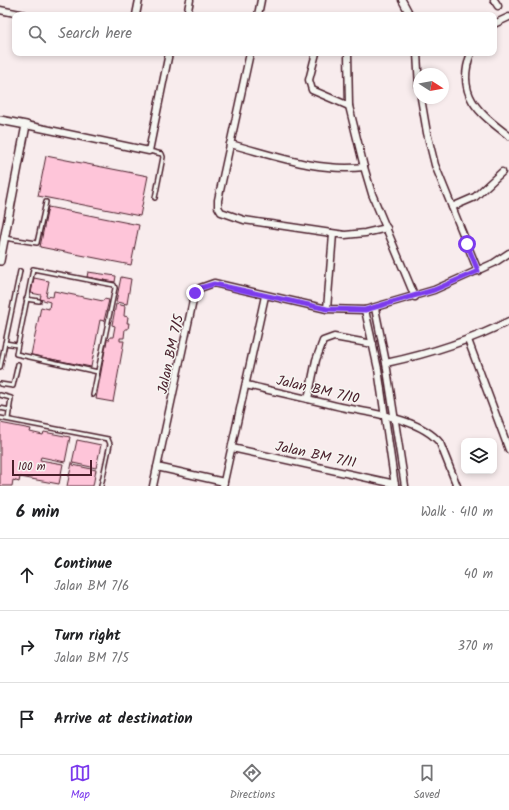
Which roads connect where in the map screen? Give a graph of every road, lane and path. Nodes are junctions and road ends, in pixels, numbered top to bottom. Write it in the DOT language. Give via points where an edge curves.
graph roads {
  1 [pos="139,0"];
  2 [pos="190,0"];
  3 [pos="261,0"];
  4 [pos="402,0"];
  5 [pos="494,0"];
  6 [pos="498,6"];
  7 [pos="0,10"];
  8 [pos="12,12"];
  9 [pos="137,12"];
  10 [pos="188,12"];
  11 [pos="259,12"];
  12 [pos="408,12"];
  13 [pos="509,17"];
  14 [pos="497,23"];
  15 [pos="168,56"];
  16 [pos="249,56"];
  17 [pos="315,56"];
  18 [pos="348,56"];
  19 [pos="417,56"];
  20 [pos="470,56"];
  21 [pos="418,68"];
  22 [pos="421,104"];
  23 [pos="350,106"];
  24 [pos="0,120"];
  25 [pos="26,125"];
  26 [pos="509,136"];
  27 [pos="230,144"];
  28 [pos="149,152"];
  29 [pos="364,166"];
  30 [pos="502,172"];
  31 [pos="155,198"];
  32 [pos="46,202"];
  33 [pos="452,207"];
  34 [pos="387,228"];
  35 [pos="333,234"];
  36 [pos="4,238"];
  37 [pos="509,253"];
  38 [pos="0,261"];
  39 [pos="20,271"];
  40 [pos="478,271"];
  41 [pos="265,296"];
  42 [pos="415,297"];
  43 [pos="26,299"];
  44 [pos="39,301"];
  45 [pos="375,308"];
  46 [pos="327,309"];
  47 [pos="365,310"];
  48 [pos="509,321"];
  49 [pos="468,340"];
  50 [pos="5,343"];
  51 [pos="373,344"];
  52 [pos="17,345"];
  53 [pos="386,363"];
  54 [pos="18,364"];
  55 [pos="0,368"];
  56 [pos="98,372"];
  57 [pos="0,384"];
  58 [pos="246,385"];
  59 [pos="0,395"];
  60 [pos="93,395"];
  61 [pos="308,399"];
  62 [pos="0,408"];
  63 [pos="10,410"];
  64 [pos="385,417"];
  65 [pos="0,418"];
  66 [pos="394,418"];
  67 [pos="8,419"];
  68 [pos="232,448"];
  69 [pos="509,450"];
  70 [pos="157,467"];
  71 [pos="224,484"];
  72 [pos="395,485"];
  73 [pos="102,486"];
  74 [pos="153,486"];
  75 [pos="405,486"];
  76 [pos="457,486"];
  1 -- 9 [label="street"];
  2 -- 10 [label="street"];
  3 -- 11 [label="street"];
  4 -- 12 [label="street"];
  5 -- 6 [label="street"];
  7 -- 8 [label="street"];
  13 -- 14 [label="street"];
  15 -- 28 [label="street"];
  16 -- 27 [label="street"];
  17 -- 23 [label="street" via="309,80 312,90"];
  18 -- 23 [label="street"];
  19 -- 21 [label="street"];
  20 -- 26 [label="street" via="467,83 472,101 480,113"];
  22 -- 33 [label="street" via="435,165"];
  23 -- 29 [label="street"];
  24 -- 25 [label="street"];
  25 -- 28 [label="street"];
  25 -- 36 [label="street"];
  27 -- 29 [label="street" via="332,169"];
  27 -- 35 [label="street" via="218,200 221,212 244,220"];
  28 -- 31 [label="lane" via="163,157"];
  29 -- 34 [label="street" via="372,194"];
  30 -- 33 [label="street" via="475,197"];
  32 -- 36 [label="lane" via="37,244"];
  33 -- 40 [label="street"];
  34 -- 35 [label="street" via="356,235"];
  34 -- 42 [label="street"];
  35 -- 46 [label="street"];
  36 -- 38 [label="street"];
  37 -- 40 [label="street, Jalan BM 7/5"];
  39 -- 50 [label="lane"];
  40 -- 42 [label="street, Jalan BM 7/5"];
  41 -- 46 [label="street, Jalan BM 7/5"];
  41 -- 58 [label="street"];
  41 -- 70 [label="street, Jalan BM 7/5" via="214,284 196,291"];
  42 -- 45 [label="street, Jalan BM 7/5"];
  43 -- 44 [label="lane"];
  43 -- 52 [label="lane"];
  43 -- 56 [label="lane" via="32,271 36,268 114,285"];
  45 -- 47 [label="street, Jalan BM 7/5"];
  45 -- 53 [label="street"];
  46 -- 47 [label="street, Jalan BM 7/5"];
  47 -- 51 [label="street"];
  48 -- 49 [label="street"];
  49 -- 53 [label="street"];
  49 -- 69 [label="street"];
  50 -- 52 [label="lane"];
  50 -- 55 [label="lane"];
  51 -- 61 [label="street" via="334,337 323,341 316,360"];
  51 -- 64 [label="street"];
  52 -- 56 [label="lane" via="15,351 18,356"];
  53 -- 66 [label="street"];
  54 -- 57 [label="lane" via="13,386"];
  56 -- 60 [label="lane"];
  58 -- 61 [label="street, Jalan BM 7/10"];
  58 -- 68 [label="street"];
  59 -- 63 [label="lane" via="11,398"];
  61 -- 64 [label="street, Jalan BM 7/10"];
  62 -- 63 [label="lane"];
  63 -- 67 [label="lane"];
  64 -- 66 [label="street, Jalan BM 7/10"];
  64 -- 72 [label="street"];
  65 -- 67 [label="lane"];
  66 -- 75 [label="street"];
  66 -- 76 [label="street, Jalan BM 7/10" via="435,436 443,449"];
  67 -- 73 [label="lane" via="108,439 110,444"];
  68 -- 71 [label="street"];
  68 -- 72 [label="street, Jalan BM 7/11"];
  70 -- 71 [label="street"];
  70 -- 74 [label="street, Jalan BM 7/5"];
}
